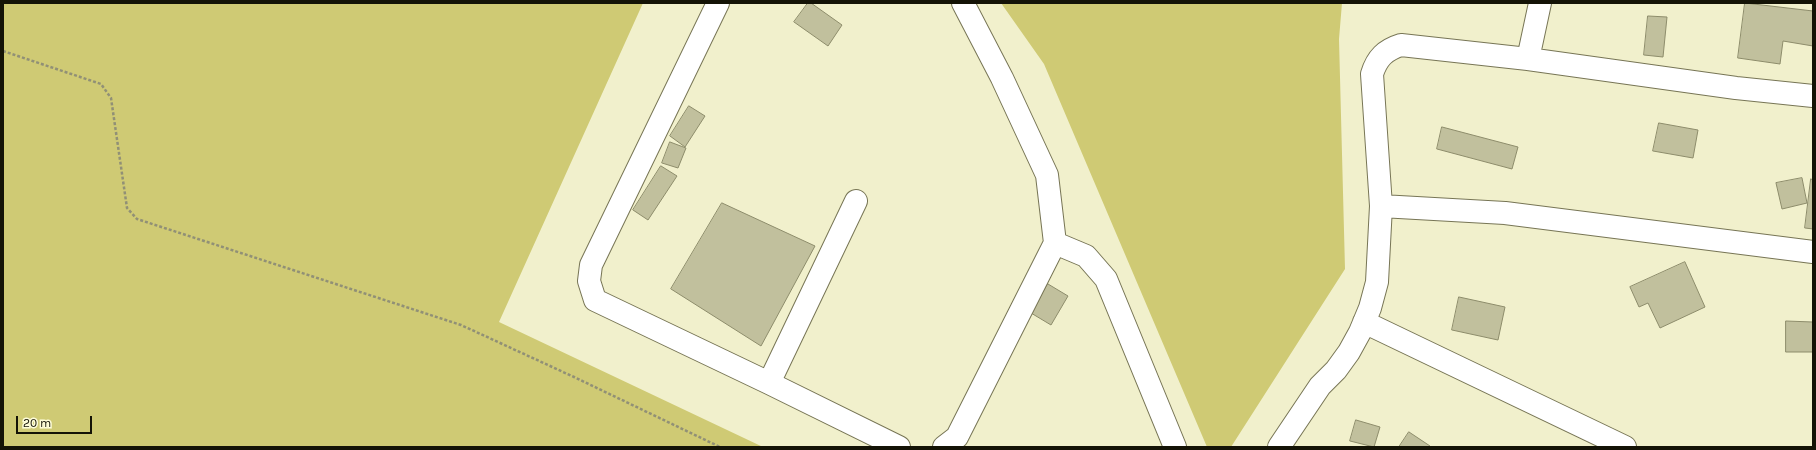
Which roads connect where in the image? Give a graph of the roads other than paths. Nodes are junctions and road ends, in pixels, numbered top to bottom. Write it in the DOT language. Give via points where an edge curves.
graph roads {
  1 [pos="718,3"];
  2 [pos="963,3"];
  3 [pos="1540,3"];
  4 [pos="1528,59"];
  5 [pos="1813,96"];
  6 [pos="856,201"];
  7 [pos="1381,206"];
  8 [pos="1055,243"];
  9 [pos="1813,252"];
  10 [pos="1364,322"];
  11 [pos="769,383"];
  12 [pos="1287,445"];
  13 [pos="899,447"];
  14 [pos="944,447"];
  15 [pos="1175,447"];
  16 [pos="1625,447"];
  1 -- 11 [label="street" via="591,265 589,282 596,300"];
  2 -- 8 [label="street" via="1002,78 1047,175"];
  3 -- 4 [label="street"];
  4 -- 5 [label="street"];
  4 -- 7 [label="street" via="1400,45 1381,55 1372,74"];
  6 -- 11 [label="street"];
  7 -- 9 [label="street" via="1505,213"];
  7 -- 10 [label="street" via="1376,282"];
  8 -- 14 [label="street" via="957,437"];
  8 -- 15 [label="street" via="1086,256 1106,280"];
  10 -- 12 [label="street" via="1349,352 1320,386"];
  10 -- 16 [label="street"];
  11 -- 13 [label="street"];
}
